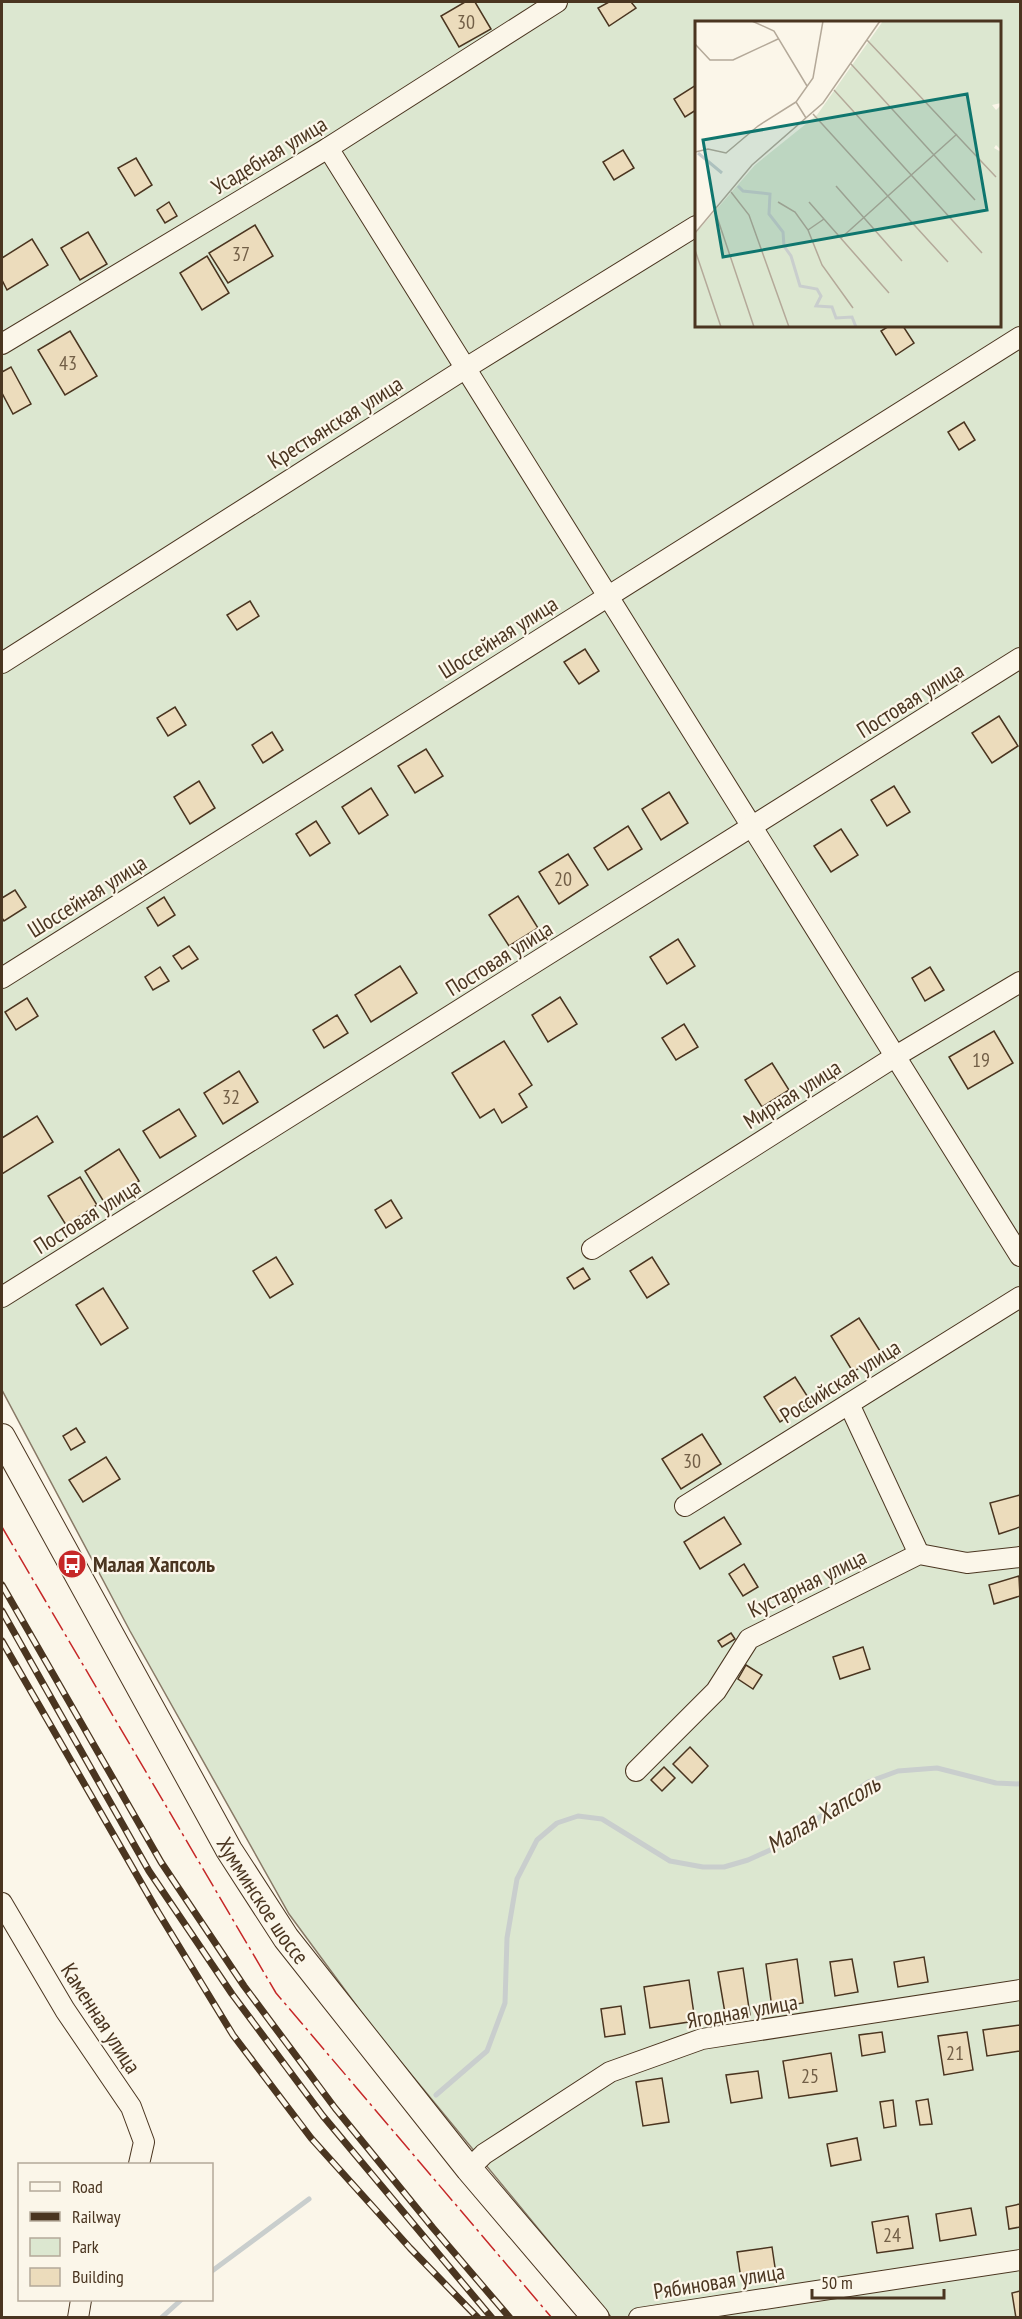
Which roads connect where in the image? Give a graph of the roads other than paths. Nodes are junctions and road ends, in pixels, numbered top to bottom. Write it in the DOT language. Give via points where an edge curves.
graph roads {
  1 [pos="557,2"];
  2 [pos="328,148"];
  3 [pos="695,227"];
  4 [pos="1020,337"];
  5 [pos="2,344"];
  6 [pos="466,368"];
  7 [pos="608,597"];
  8 [pos="1020,658"];
  9 [pos="2,663"];
  10 [pos="753,828"];
  11 [pos="2,978"];
  12 [pos="1020,982"];
  13 [pos="896,1056"];
  14 [pos="592,1250"];
  15 [pos="1020,1256"];
  16 [pos="2,1297"];
  17 [pos="1020,1297"];
  18 [pos="849,1404"];
  19 [pos="2,1437"];
  20 [pos="686,1506"];
  21 [pos="919,1554"];
  22 [pos="1020,1557"];
  23 [pos="636,1771"];
  24 [pos="2,1903"];
  25 [pos="1020,1990"];
  26 [pos="139,2163"];
  27 [pos="470,2169"];
  28 [pos="1020,2260"];
  29 [pos="81,2301"];
  30 [pos="78,2318"];
  31 [pos="596,2318"];
  32 [pos="639,2318"];
  1 -- 2 [label="street, Усадебная улица"];
  2 -- 5 [label="street, Усадебная улица"];
  2 -- 6 [label="street"];
  3 -- 6 [label="street, Крестьянская улица"];
  4 -- 7 [label="street, Шоссейная улица"];
  6 -- 7 [label="street"];
  6 -- 9 [label="street, Крестьянская улица"];
  7 -- 10 [label="street"];
  7 -- 11 [label="street, Шоссейная улица"];
  8 -- 10 [label="street, Постовая улица"];
  10 -- 13 [label="street"];
  10 -- 16 [label="street, Постовая улица"];
  12 -- 13 [label="street, Мирная улица"];
  13 -- 14 [label="street, Мирная улица"];
  13 -- 15 [label="street"];
  17 -- 18 [label="street, Российская улица"];
  18 -- 20 [label="street, Российская улица"];
  18 -- 21 [label="street"];
  19 -- 27 [label="main road, Хумминское шоссе" via="230,1850 286,1938"];
  21 -- 22 [label="street" via="967,1563"];
  21 -- 23 [label="street, Кустарная улица" via="749,1639 716,1691"];
  24 -- 26 [label="street, Каменная улица" via="65,2010 131,2107 144,2142"];
  25 -- 27 [label="street, Ягодная улица" via="702,2039 610,2072 484,2154"];
  27 -- 31 [label="main road, Хумминское шоссе"];
  28 -- 32 [label="street, Рябиновая улица"];
  29 -- 30 [label="street"];
}
